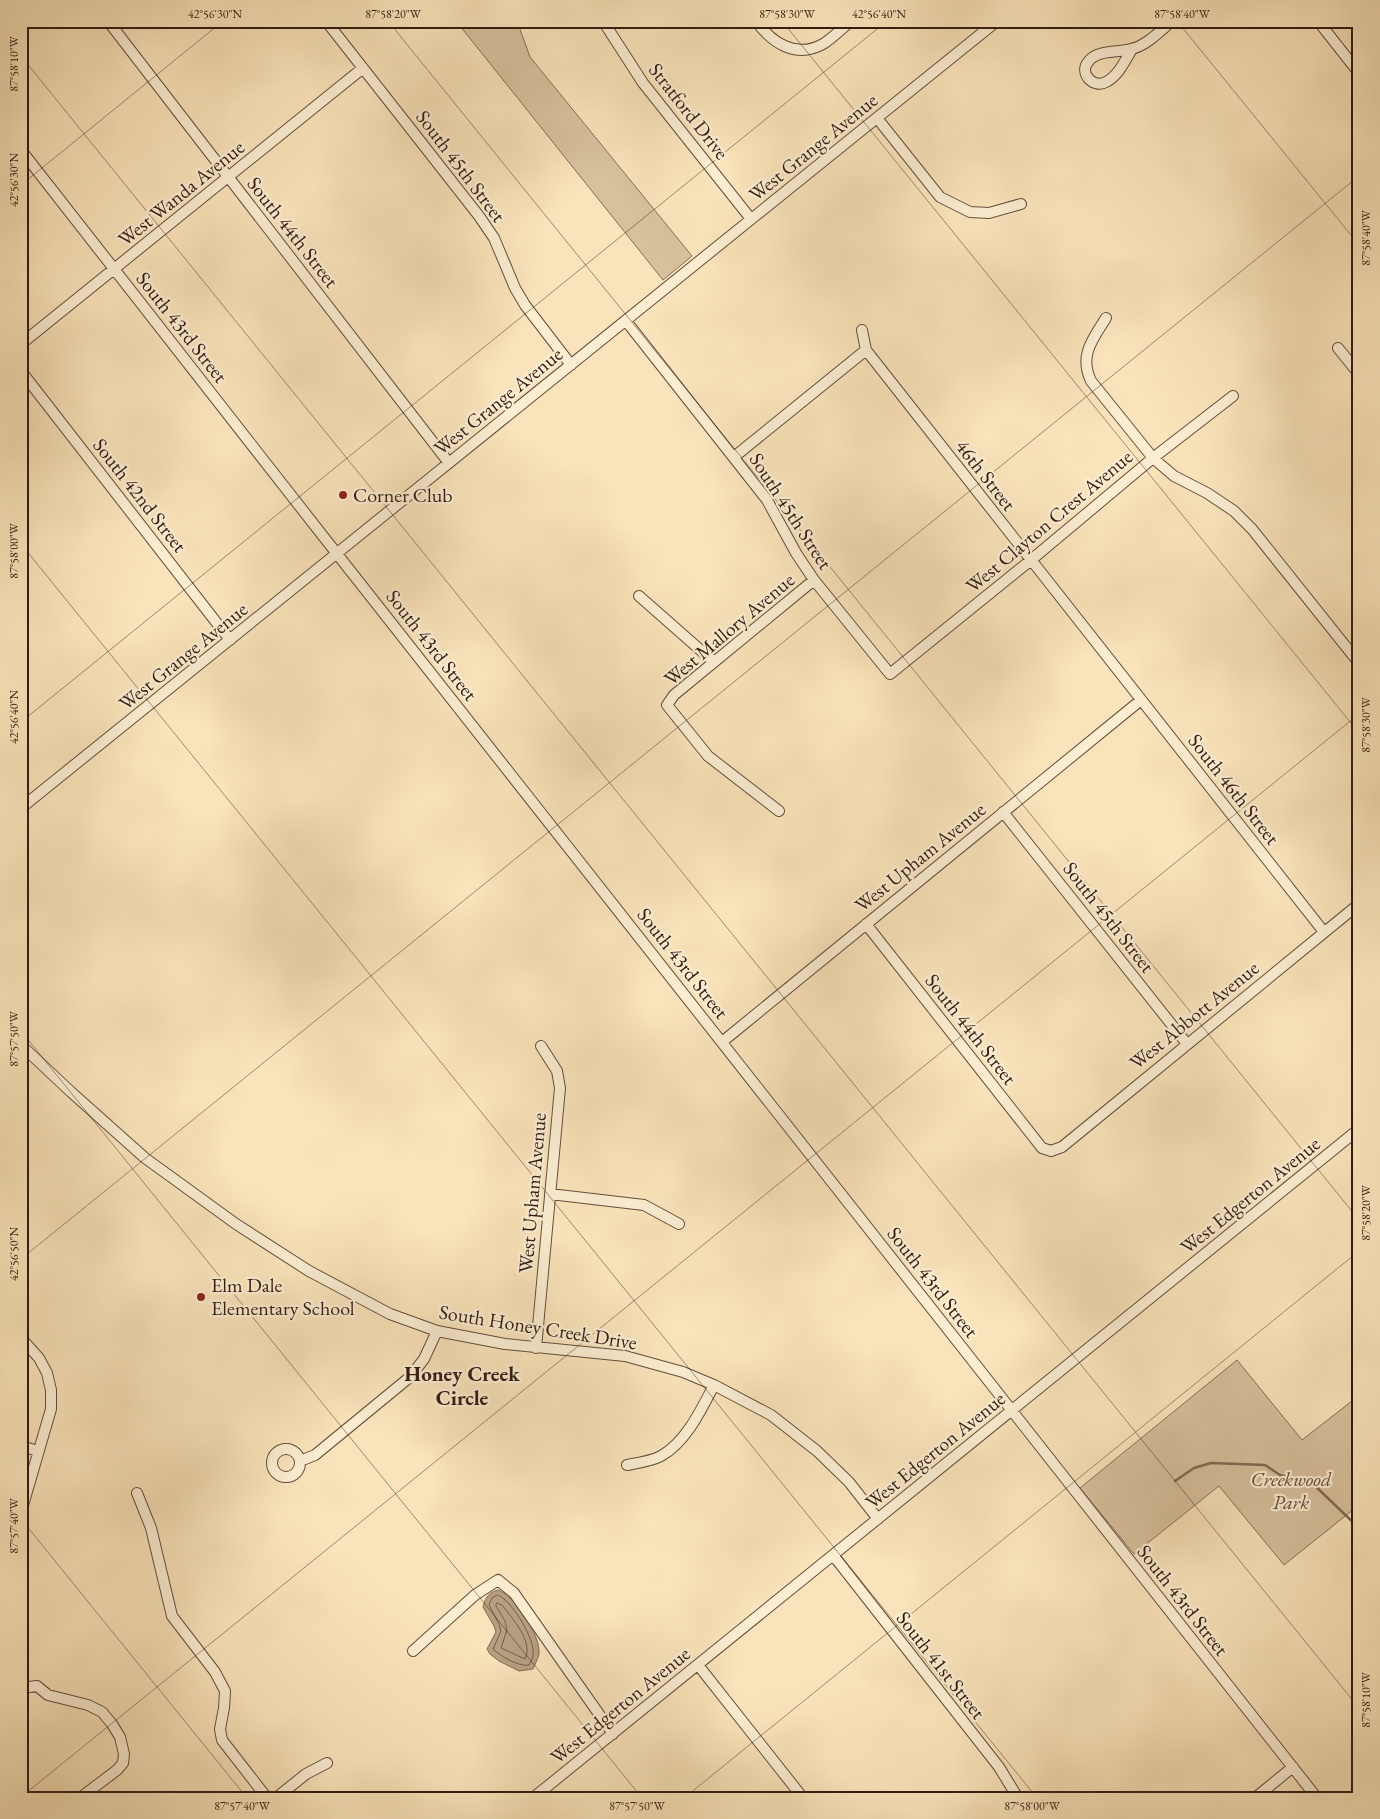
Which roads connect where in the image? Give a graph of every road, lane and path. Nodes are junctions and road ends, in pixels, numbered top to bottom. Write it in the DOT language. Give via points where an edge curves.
graph roads {
  1 [pos="108,21"];
  2 [pos="326,21"];
  3 [pos="603,21"];
  4 [pos="756,21"];
  5 [pos="851,21"];
  6 [pos="997,21"];
  7 [pos="1172,21"];
  8 [pos="1318,21"];
  9 [pos="1132,49"];
  10 [pos="363,68"];
  11 [pos="1359,73"];
  12 [pos="877,118"];
  13 [pos="21,150"];
  14 [pos="229,177"];
  15 [pos="1021,204"];
  16 [pos="751,219"];
  17 [pos="114,270"];
  18 [pos="1106,318"];
  19 [pos="626,321"];
  20 [pos="862,330"];
  21 [pos="21,344"];
  22 [pos="1338,348"];
  23 [pos="866,350"];
  24 [pos="571,365"];
  25 [pos="21,371"];
  26 [pos="1359,374"];
  27 [pos="1233,396"];
  28 [pos="734,456"];
  29 [pos="1153,458"];
  30 [pos="449,463"];
  31 [pos="337,554"];
  32 [pos="1031,560"];
  33 [pos="814,580"];
  34 [pos="639,596"];
  35 [pos="230,640"];
  36 [pos="714,662"];
  37 [pos="1359,663"];
  38 [pos="1116,668"];
  39 [pos="890,674"];
  40 [pos="1141,700"];
  41 [pos="21,808"];
  42 [pos="779,811"];
  43 [pos="1003,812"];
  44 [pos="1359,904"];
  45 [pos="866,924"];
  46 [pos="1324,932"];
  47 [pos="722,1042"];
  48 [pos="21,1044"];
  49 [pos="1187,1044"];
  50 [pos="541,1046"];
  51 [pos="1359,1130"];
  52 [pos="1051,1151"];
  53 [pos="550,1194"];
  54 [pos="679,1224"];
  55 [pos="437,1331"];
  56 [pos="21,1338"];
  57 [pos="536,1348"];
  58 [pos="714,1386"];
  59 [pos="1012,1411"];
  60 [pos="21,1446"];
  61 [pos="38,1451"];
  62 [pos="300,1461"];
  63 [pos="627,1465"];
  64 [pos="137,1493"];
  65 [pos="21,1512"];
  66 [pos="878,1519"];
  67 [pos="833,1555"];
  68 [pos="413,1651"];
  69 [pos="698,1665"];
  70 [pos="21,1688"];
  71 [pos="613,1734"];
  72 [pos="327,1763"];
  73 [pos="1293,1767"];
  74 [pos="80,1798"];
  75 [pos="267,1798"];
  76 [pos="276,1798"];
  77 [pos="534,1798"];
  78 [pos="803,1798"];
  79 [pos="1018,1798"];
  80 [pos="1255,1798"];
  81 [pos="1317,1798"];
  1 -- 14 [label="street, South 44th Street"];
  2 -- 10 [label="street, South 45th Street"];
  3 -- 16 [label="street, Stratford Drive" via="643,83"];
  4 -- 5 [label="street" via="765,34 796,50 823,44"];
  6 -- 12 [label="street, West Grange Avenue"];
  7 -- 9 [label="street"];
  8 -- 11 [label="street"];
  9 -- 9 [label="street" via="1106,82 1091,83 1085,69 1092,58"];
  10 -- 14 [label="street, West Wanda Avenue"];
  10 -- 24 [label="street, South 45th Street" via="479,216 494,238 515,288"];
  12 -- 15 [label="street" via="940,197 970,212 989,213"];
  12 -- 16 [label="street, West Grange Avenue"];
  13 -- 17 [label="street, South 43rd Street"];
  14 -- 17 [label="street, West Wanda Avenue"];
  14 -- 30 [label="street, South 44th Street"];
  16 -- 19 [label="street, West Grange Avenue"];
  17 -- 21 [label="street, West Wanda Avenue"];
  17 -- 31 [label="street, South 43rd Street"];
  18 -- 29 [label="street" via="1088,348 1086,370"];
  19 -- 24 [label="street, West Grange Avenue"];
  19 -- 28 [label="street, South 45th Street"];
  20 -- 23 [label="street"];
  22 -- 26 [label="street"];
  23 -- 28 [label="street"];
  23 -- 32 [label="street, 46th Street"];
  24 -- 30 [label="street, West Grange Avenue"];
  25 -- 35 [label="street, South 42nd Street"];
  27 -- 29 [label="street, West Clayton Crest Avenue"];
  28 -- 33 [label="street, South 45th Street" via="767,500"];
  29 -- 32 [label="street, West Clayton Crest Avenue"];
  29 -- 37 [label="street" via="1174,476 1234,511"];
  30 -- 31 [label="street, West Grange Avenue"];
  31 -- 35 [label="street, West Grange Avenue"];
  31 -- 47 [label="street, South 43rd Street"];
  32 -- 38 [label="street, 46th Street"];
  32 -- 39 [label="street, West Clayton Crest Avenue"];
  33 -- 36 [label="street, West Mallory Avenue"];
  33 -- 39 [label="street, South 45th Street"];
  34 -- 36 [label="street"];
  35 -- 41 [label="street, West Grange Avenue"];
  36 -- 42 [label="street, West Mallory Avenue" via="674,695 667,705 708,756"];
  38 -- 40 [label="street, South 46th Street"];
  40 -- 43 [label="street, West Upham Avenue"];
  40 -- 46 [label="street, South 46th Street"];
  43 -- 45 [label="street, West Upham Avenue"];
  43 -- 49 [label="street, South 45th Street"];
  44 -- 46 [label="street, West Abbott Avenue"];
  45 -- 47 [label="street, West Upham Avenue"];
  45 -- 52 [label="street, South 44th Street" via="1042,1148"];
  46 -- 49 [label="street, West Abbott Avenue"];
  47 -- 59 [label="street, South 43rd Street"];
  48 -- 55 [label="street, South Honey Creek Drive" via="145,1158 236,1224 310,1271 390,1314"];
  49 -- 52 [label="street, West Abbott Avenue" via="1062,1146"];
  50 -- 53 [label="street, West Upham Avenue" via="557,1071 560,1088"];
  51 -- 59 [label="street, West Edgerton Avenue"];
  53 -- 54 [label="street" via="644,1205"];
  53 -- 57 [label="street, West Upham Avenue"];
  55 -- 57 [label="street, South Honey Creek Drive"];
  55 -- 62 [label="street" via="424,1360 410,1377 315,1455"];
  56 -- 61 [label="street" via="39,1358 51,1390 51,1409"];
  57 -- 58 [label="street, South Honey Creek Drive" via="624,1356 683,1372"];
  58 -- 63 [label="street" via="680,1440 660,1457"];
  58 -- 66 [label="street, South Honey Creek Drive" via="771,1415 817,1451 849,1482"];
  59 -- 66 [label="street, West Edgerton Avenue"];
  59 -- 73 [label="street, South 43rd Street"];
  60 -- 61 [label="street"];
  61 -- 65 [label="street"];
  64 -- 75 [label="street" via="150,1528 172,1616 215,1672 225,1691 220,1729 222,1740"];
  66 -- 67 [label="street, West Edgerton Avenue"];
  67 -- 69 [label="street, West Edgerton Avenue"];
  67 -- 79 [label="street, South 41st Street" via="999,1767"];
  68 -- 71 [label="street" via="475,1595 498,1580 514,1593"];
  69 -- 71 [label="street, West Edgerton Avenue"];
  69 -- 78 [label="street"];
  70 -- 74 [label="street" via="36,1686 48,1695 88,1705 102,1712 120,1736 123,1763"];
  71 -- 77 [label="street, West Edgerton Avenue"];
  72 -- 76 [label="street" via="306,1774"];
  73 -- 80 [label="street"];
  73 -- 81 [label="street, South 43rd Street"];
}
